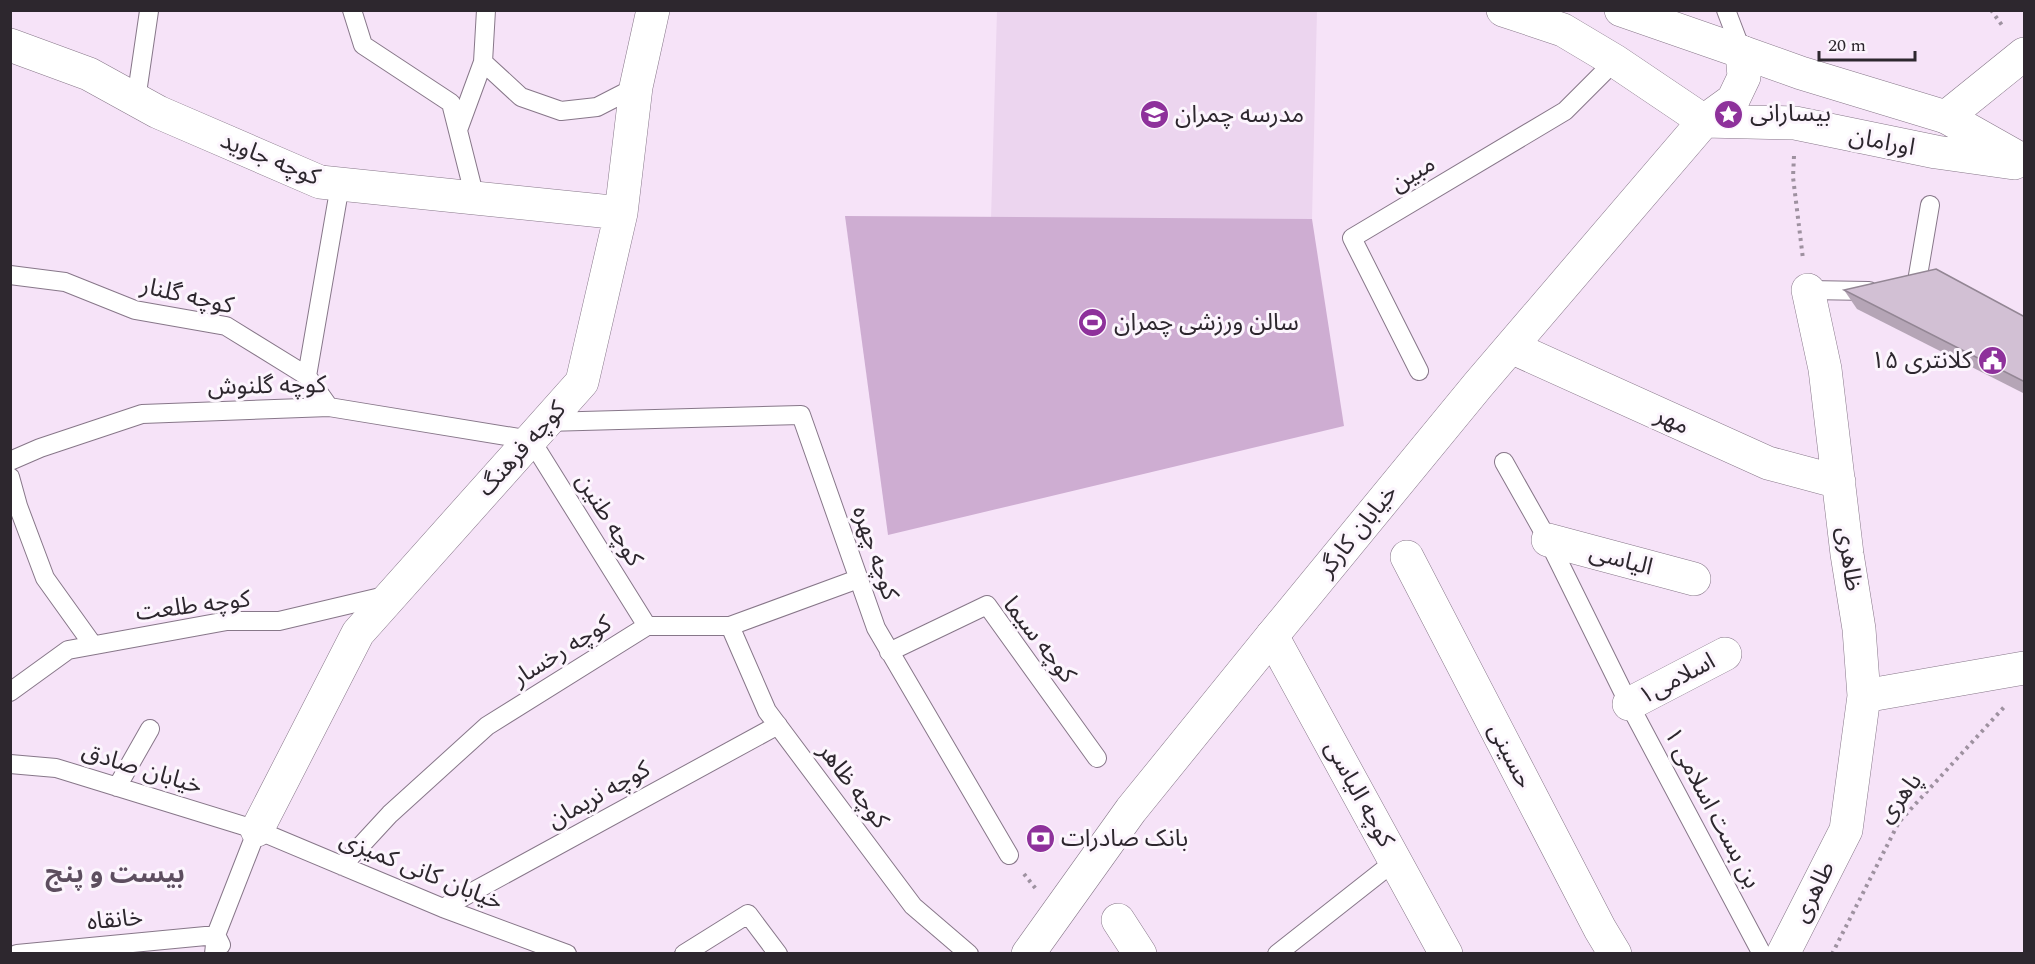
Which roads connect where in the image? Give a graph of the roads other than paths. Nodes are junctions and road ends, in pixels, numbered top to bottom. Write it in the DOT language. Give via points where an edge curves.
graph roads {
  1 [pos="352,10"];
  2 [pos="486,10"];
  3 [pos="653,10"];
  4 [pos="1503,10"];
  5 [pos="1621,10"];
  6 [pos="1726,10"];
  7 [pos="149,11"];
  8 [pos="10,45"];
  9 [pos="1742,52"];
  10 [pos="2025,54"];
  11 [pos="1615,61"];
  12 [pos="483,62"];
  13 [pos="636,87"];
  14 [pos="136,100"];
  15 [pos="1946,117"];
  16 [pos="1704,121"];
  17 [pos="458,130"];
  18 [pos="2025,163"];
  19 [pos="340,185"];
  20 [pos="475,198"];
  21 [pos="1930,205"];
  22 [pos="621,213"];
  23 [pos="10,275"];
  24 [pos="1808,290"];
  25 [pos="1511,347"];
  26 [pos="1419,371"];
  27 [pos="307,376"];
  28 [pos="329,407"];
  29 [pos="538,430"];
  30 [pos="10,461"];
  31 [pos="1504,462"];
  32 [pos="10,477"];
  33 [pos="1839,482"];
  34 [pos="1548,540"];
  35 [pos="1407,557"];
  36 [pos="858,579"];
  37 [pos="1694,579"];
  38 [pos="392,594"];
  39 [pos="647,626"];
  40 [pos="730,626"];
  41 [pos="1272,636"];
  42 [pos="93,645"];
  43 [pos="889,652"];
  44 [pos="1725,654"];
  45 [pos="2025,668"];
  46 [pos="10,692"];
  47 [pos="1864,696"];
  48 [pos="1629,704"];
  49 [pos="777,725"];
  50 [pos="150,729"];
  51 [pos="1097,758"];
  52 [pos="10,764"];
  53 [pos="117,787"];
  54 [pos="257,830"];
  55 [pos="1846,830"];
  56 [pos="1009,855"];
  57 [pos="1395,861"];
  58 [pos="342,866"];
  59 [pos="443,908"];
  60 [pos="1118,920"];
  61 [pos="216,935"];
  62 [pos="557,952"];
  63 [pos="17,954"];
  64 [pos="214,954"];
  65 [pos="225,954"];
  66 [pos="529,954"];
  67 [pos="684,954"];
  68 [pos="778,954"];
  69 [pos="969,954"];
  70 [pos="1028,954"];
  71 [pos="1140,954"];
  72 [pos="1277,954"];
  73 [pos="1446,954"];
  74 [pos="1615,954"];
  75 [pos="1762,954"];
  76 [pos="1783,954"];
  1 -- 17 [label="lane" via="363,45 452,103"];
  2 -- 12 [label="lane"];
  3 -- 13 [label="street, کوچه فرهنگ"];
  4 -- 11 [label="street" via="1563,30"];
  5 -- 9 [label="street, اورامان"];
  6 -- 9 [label="lane"];
  7 -- 14 [label="lane"];
  8 -- 14 [label="street, کوچه جاوید" via="89,74"];
  9 -- 15 [label="street, اورامان"];
  9 -- 16 [label="street, خیابان کارگر" via="1744,77 1733,100"];
  10 -- 15 [label="street"];
  11 -- 16 [label="street"];
  11 -- 26 [label="lane, مبین" via="1565,111 1352,238"];
  12 -- 13 [label="lane" via="521,97 561,111 597,107"];
  12 -- 17 [label="lane"];
  13 -- 22 [label="street, کوچه فرهنگ"];
  14 -- 19 [label="street, کوچه جاوید" via="320,182"];
  15 -- 18 [label="street, اورامان"];
  16 -- 18 [label="street, اورامان" via="1795,123 1936,152"];
  16 -- 25 [label="street, خیابان کارگر"];
  17 -- 20 [label="lane"];
  19 -- 20 [label="street, کوچه جاوید"];
  19 -- 27 [label="lane"];
  20 -- 22 [label="street, کوچه جاوید"];
  21 -- 24 [label="lane" via="1915,293"];
  22 -- 29 [label="street, کوچه فرهنگ" via="582,382"];
  23 -- 27 [label="lane, کوچه گلنار" via="65,282 135,310 226,326"];
  24 -- 33 [label="street, ظاهری" via="1825,369"];
  25 -- 33 [label="street, مهر" via="1768,463"];
  25 -- 41 [label="street, خیابان کارگر"];
  27 -- 28 [label="lane, کوچه گلنار"];
  28 -- 29 [label="lane, کوچه گلنوش"];
  28 -- 30 [label="lane, کوچه گلنوش" via="142,414"];
  29 -- 36 [label="lane, کوچه چهره" via="801,415"];
  29 -- 38 [label="street, کوچه فرهنگ"];
  29 -- 39 [label="lane, کوچه طنین"];
  31 -- 34 [label="lane, بن بست اسلامی ۱"];
  32 -- 42 [label="lane" via="45,578"];
  33 -- 47 [label="street, ظاهری"];
  34 -- 37 [label="street, الیاسی"];
  34 -- 48 [label="lane, بن بست اسلامی ۱"];
  35 -- 74 [label="street, حسینی"];
  36 -- 40 [label="lane, کوچه رخسار"];
  36 -- 43 [label="lane, کوچه چهره"];
  38 -- 42 [label="lane, کوچه طلعت" via="279,621 227,621"];
  38 -- 54 [label="street, کوچه فرهنگ" via="358,633"];
  39 -- 40 [label="lane, کوچه رخسار"];
  39 -- 58 [label="lane, کوچه رخسار" via="487,726 390,814"];
  40 -- 49 [label="lane, کوچه ظاهر" via="767,711"];
  41 -- 57 [label="street, کوچه الیاسی"];
  41 -- 70 [label="street, خیابان کارگر" via="1131,810"];
  42 -- 46 [label="lane, کوچه طلعت" via="68,650"];
  43 -- 51 [label="lane, کوچه سیما" via="987,605"];
  43 -- 56 [label="lane, کوچه چهره"];
  44 -- 48 [label="street, اسلامی۱"];
  45 -- 47 [label="street"];
  47 -- 55 [label="street, ظاهری"];
  48 -- 75 [label="lane, بن بست اسلامی ۱"];
  49 -- 59 [label="lane, کوچه نریمان"];
  49 -- 69 [label="lane, کوچه ظاهر" via="913,906"];
  50 -- 53 [label="lane"];
  52 -- 53 [label="lane, خیابان صادق" via="56,768"];
  53 -- 54 [label="lane, خیابان صادق"];
  54 -- 58 [label="lane, خیابان کانی کمیزی"];
  54 -- 61 [label="lane"];
  55 -- 76 [label="street, طاهری"];
  57 -- 72 [label="lane"];
  57 -- 73 [label="street, کوچه الیاسی"];
  58 -- 59 [label="lane, خیابان کانی کمیزی"];
  59 -- 62 [label="lane, خیابان کانی کمیزی"];
  60 -- 71 [label="street"];
  61 -- 63 [label="lane, خانقاه"];
  61 -- 64 [label="lane"];
  61 -- 65 [label="lane"];
  62 -- 66 [label="lane"];
  67 -- 68 [label="lane" via="748,914"];
}
